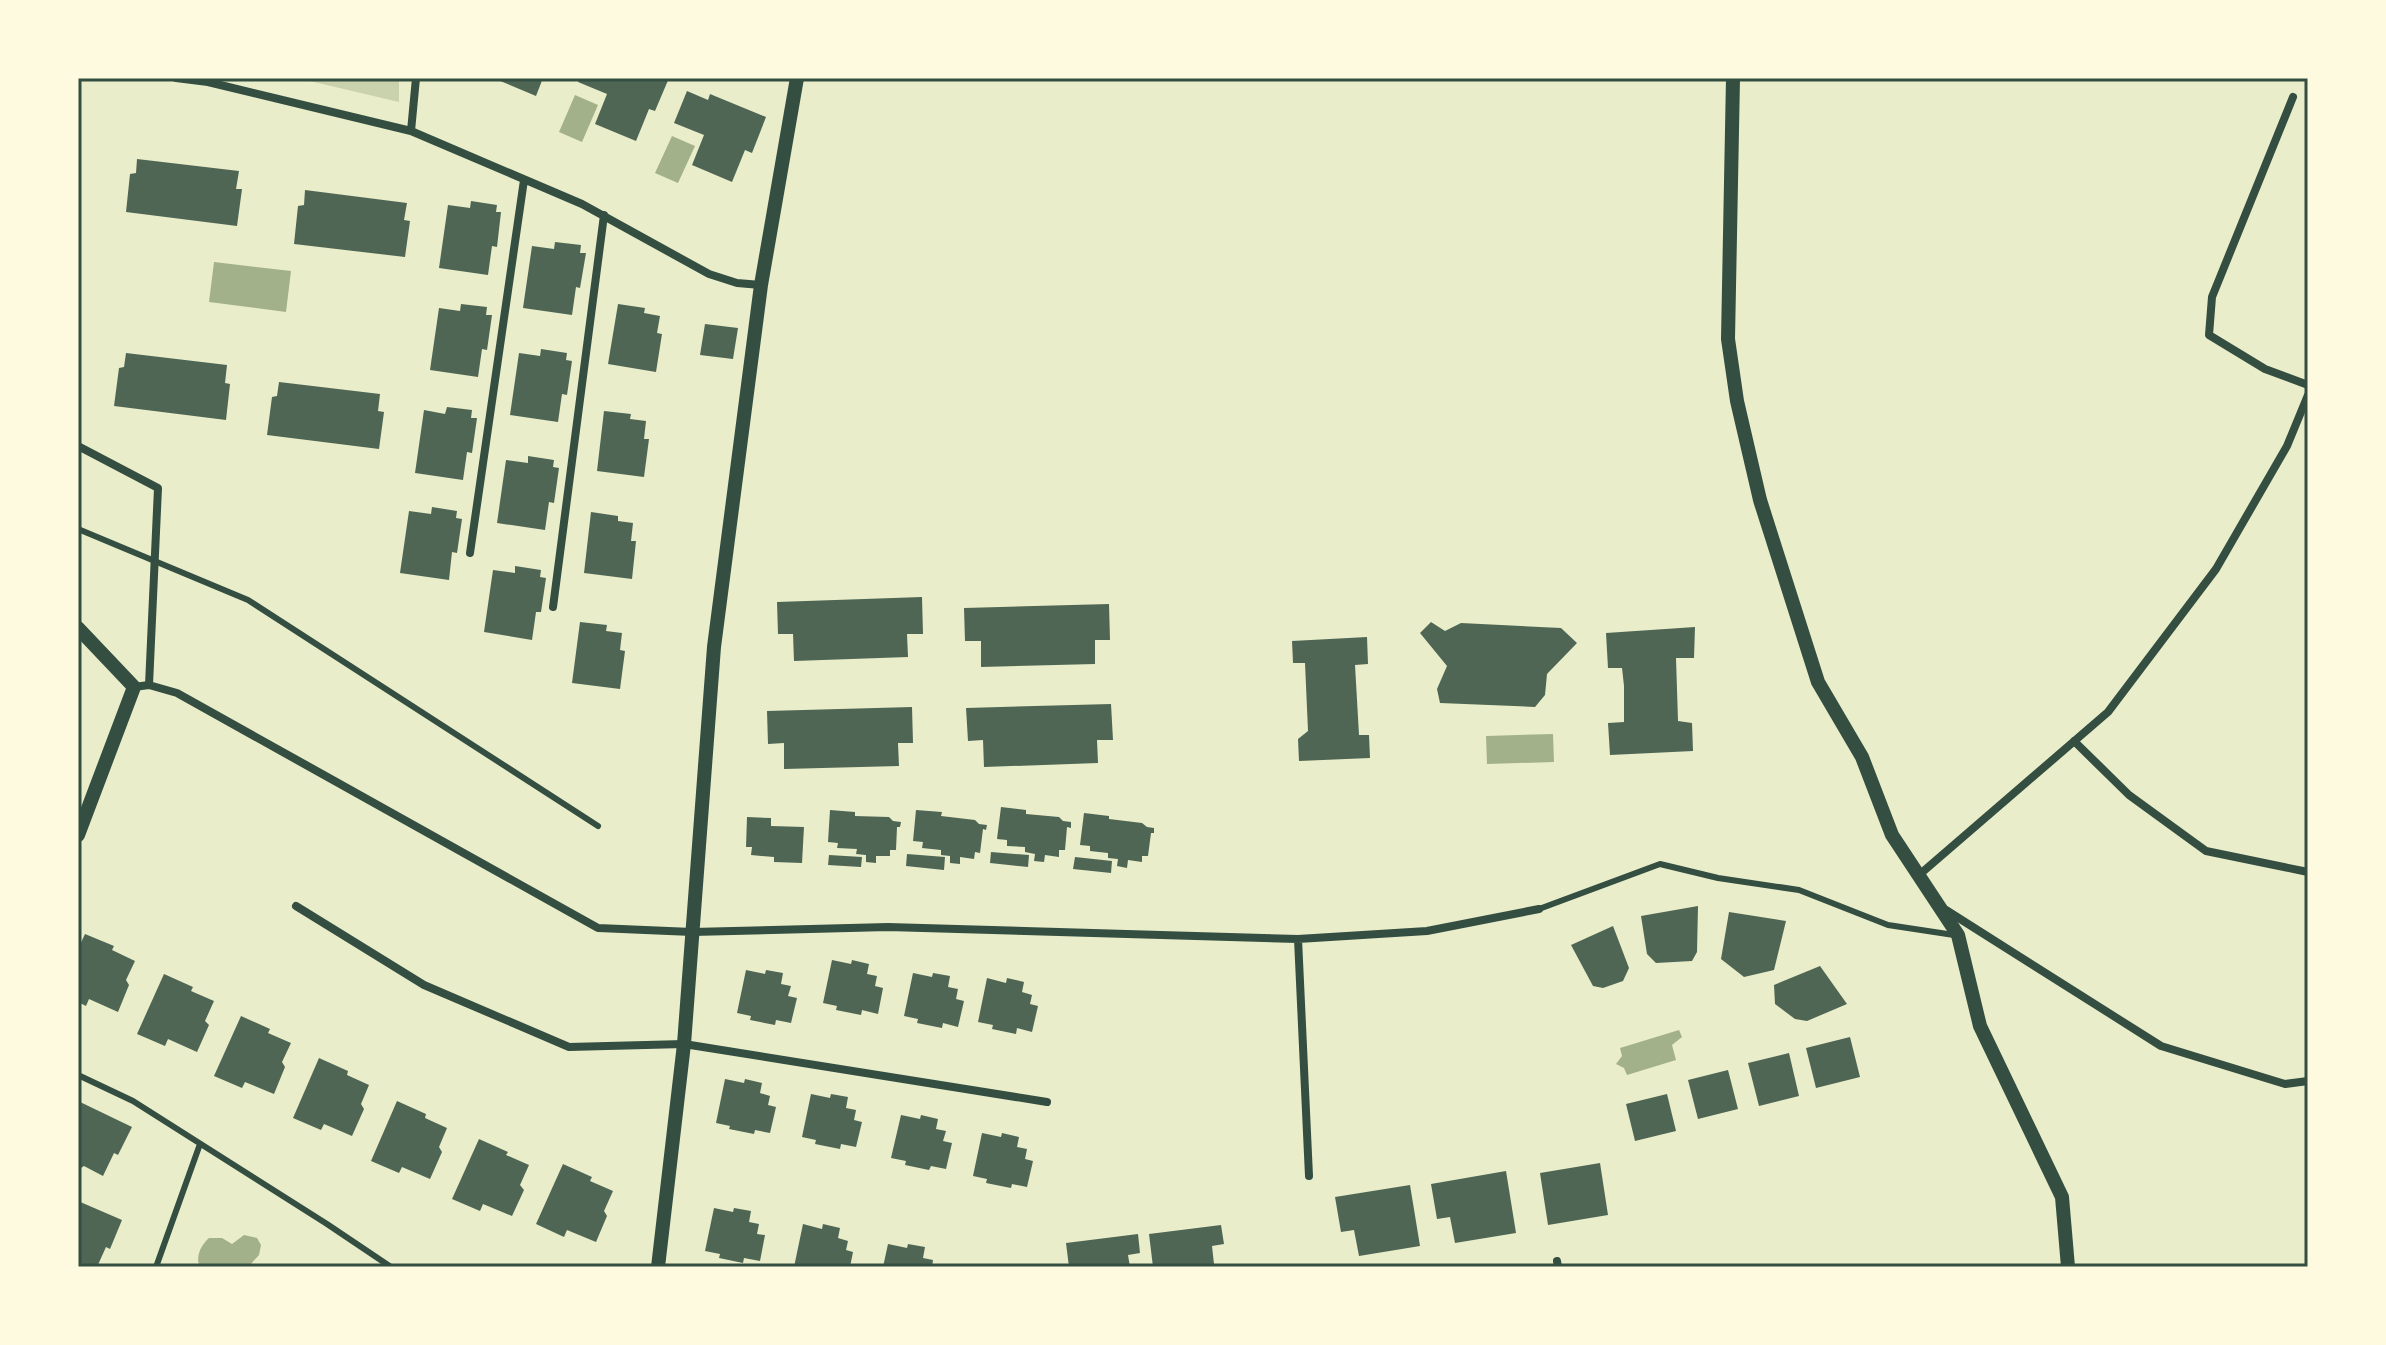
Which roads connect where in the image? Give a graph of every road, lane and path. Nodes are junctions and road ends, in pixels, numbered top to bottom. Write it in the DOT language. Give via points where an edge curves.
graph roads {
  1 [pos="176,78"];
  2 [pos="416,78"];
  3 [pos="797,78"];
  4 [pos="1733,78"];
  5 [pos="2293,97"];
  6 [pos="411,131"];
  7 [pos="524,180"];
  8 [pos="604,215"];
  9 [pos="761,285"];
  10 [pos="2308,385"];
  11 [pos="2308,395"];
  12 [pos="78,446"];
  13 [pos="78,529"];
  14 [pos="470,553"];
  15 [pos="155,561"];
  16 [pos="553,607"];
  17 [pos="78,628"];
  18 [pos="142,686"];
  19 [pos="2074,741"];
  20 [pos="598,826"];
  21 [pos="78,835"];
  22 [pos="2308,872"];
  23 [pos="1919,875"];
  24 [pos="1936,904"];
  25 [pos="296,906"];
  26 [pos="1539,909"];
  27 [pos="692,932"];
  28 [pos="1958,935"];
  29 [pos="1298,939"];
  30 [pos="684,1044"];
  31 [pos="78,1075"];
  32 [pos="2308,1081"];
  33 [pos="1047,1102"];
  34 [pos="200,1144"];
  35 [pos="1309,1176"];
  36 [pos="156,1267"];
  37 [pos="391,1267"];
  38 [pos="658,1267"];
  39 [pos="2068,1267"];
  1 -- 6 [label="street"];
  2 -- 6 [label="street"];
  3 -- 9 [label="street"];
  4 -- 23 [label="street" via="1728,339 1740,415 1760,500 1818,682 1862,757 1892,835"];
  5 -- 10 [label="street" via="2212,297 2209,335 2265,369"];
  6 -- 7 [label="street"];
  7 -- 8 [label="street"];
  7 -- 14 [label="street"];
  8 -- 9 [label="street" via="709,274"];
  8 -- 16 [label="street"];
  9 -- 27 [label="street" via="714,647"];
  11 -- 19 [label="street" via="2287,446 2216,569 2108,712"];
  12 -- 15 [label="street" via="158,488"];
  13 -- 15 [label="lane"];
  15 -- 18 [label="street"];
  15 -- 20 [label="lane" via="248,600"];
  17 -- 18 [label="street"];
  18 -- 21 [label="street"];
  18 -- 27 [label="street" via="177,693 598,928"];
  19 -- 22 [label="street" via="2129,795 2206,851"];
  19 -- 23 [label="street"];
  23 -- 24 [label="street"];
  24 -- 28 [label="street"];
  24 -- 32 [label="street" via="2161,1046 2285,1084"];
  25 -- 30 [label="street" via="424,985 569,1047"];
  26 -- 28 [label="lane" via="1660,864 1799,890 1888,925"];
  26 -- 29 [label="street" via="1427,931"];
  27 -- 29 [label="street" via="888,927"];
  27 -- 30 [label="street"];
  28 -- 39 [label="street" via="1980,1026 2062,1197"];
  29 -- 35 [label="street"];
  30 -- 33 [label="street"];
  30 -- 38 [label="street"];
  31 -- 34 [label="lane" via="133,1101"];
  34 -- 36 [label="lane"];
  34 -- 37 [label="lane"];
}
